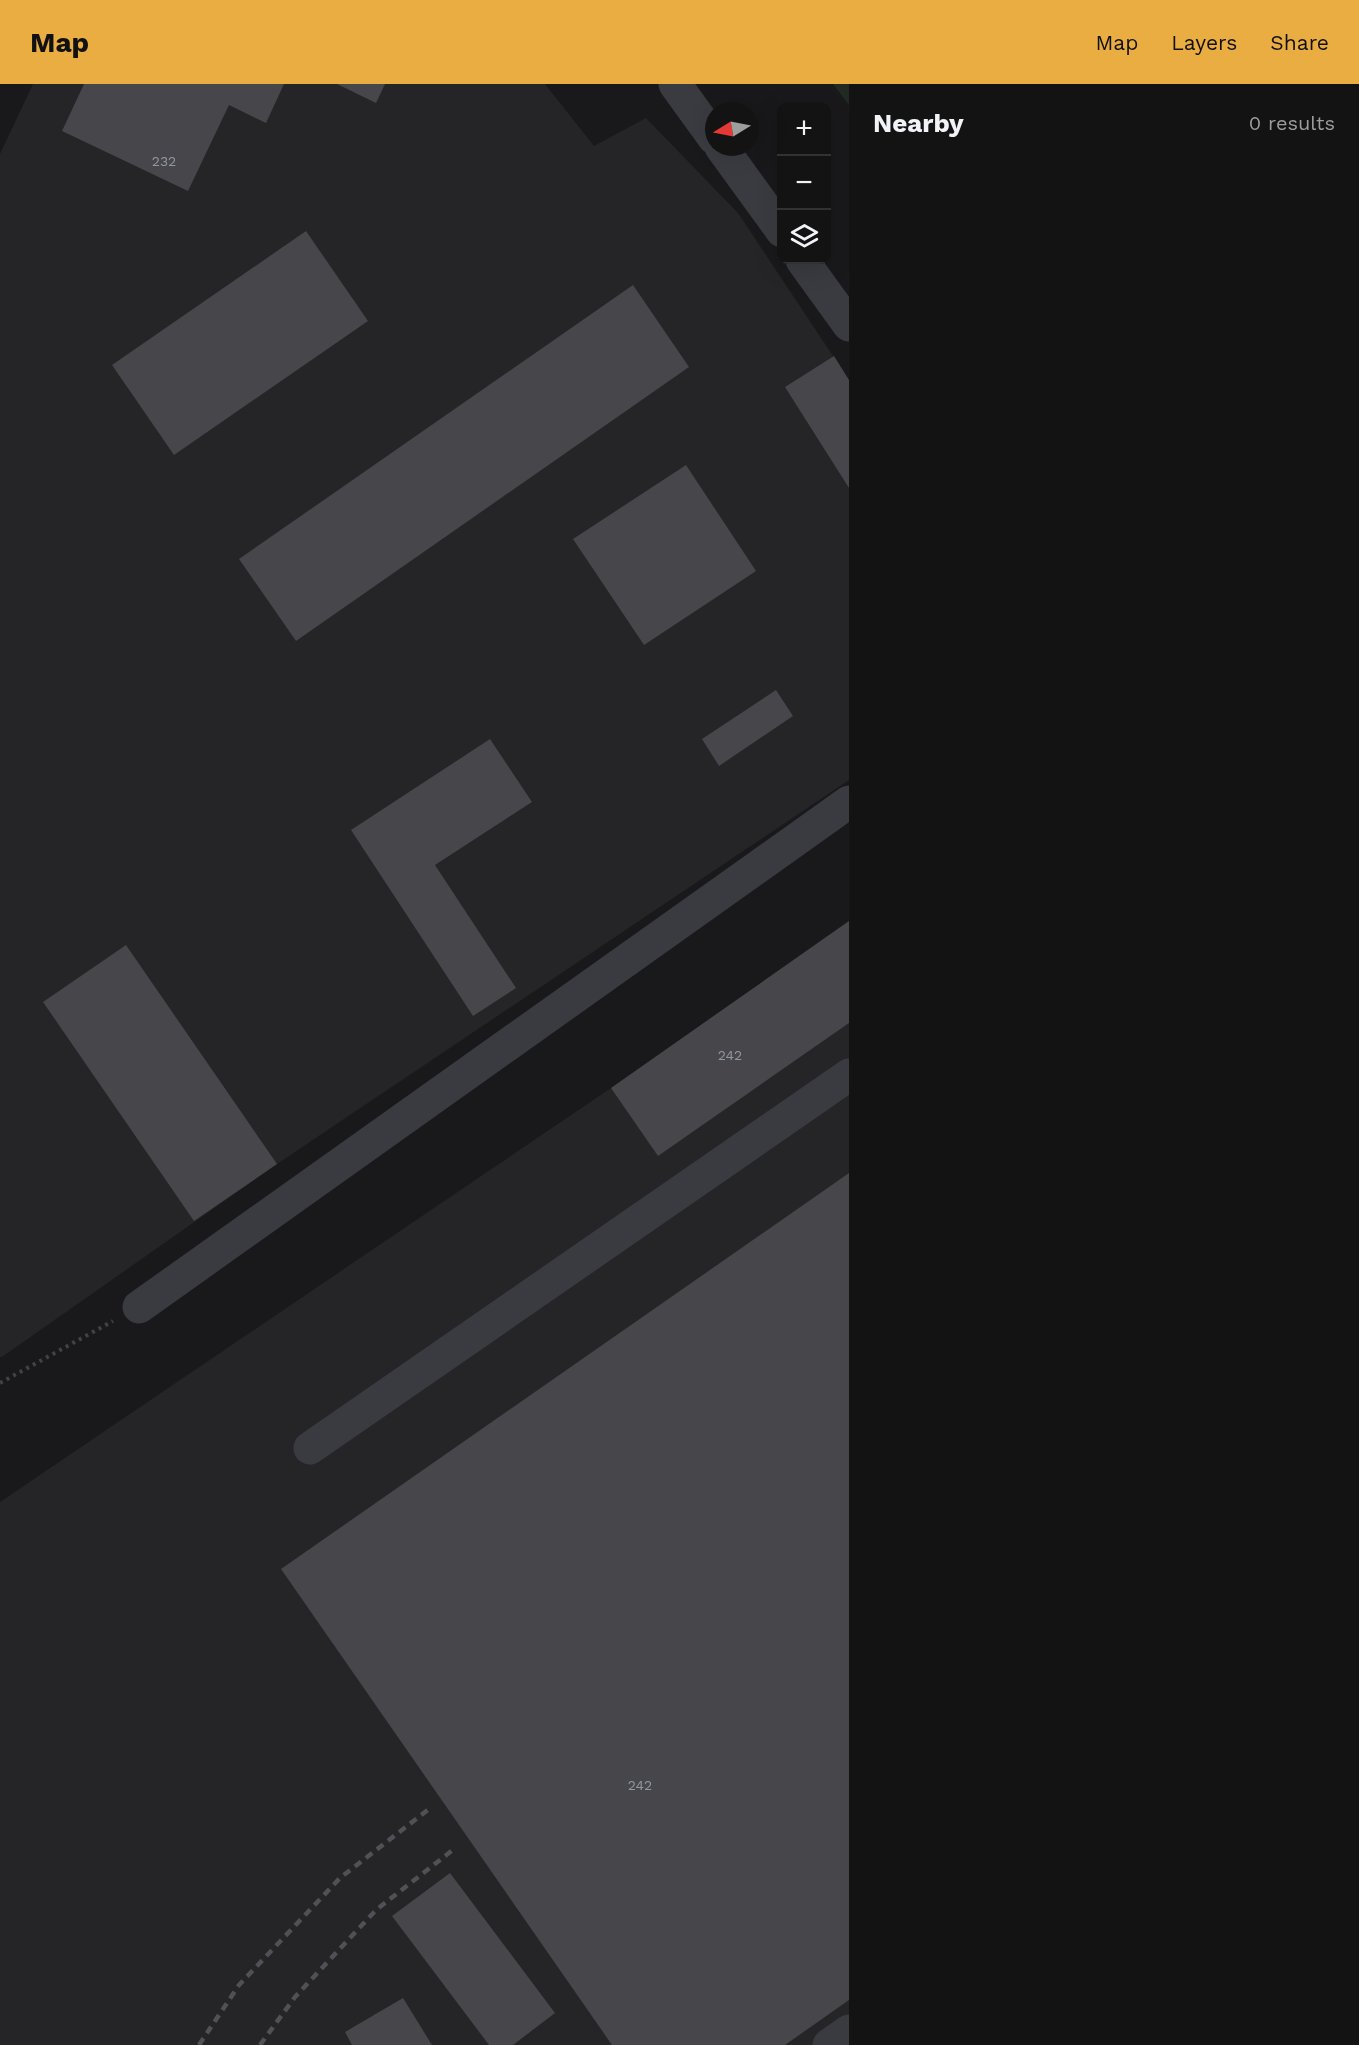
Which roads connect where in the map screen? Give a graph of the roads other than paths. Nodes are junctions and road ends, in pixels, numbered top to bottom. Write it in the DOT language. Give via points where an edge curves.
graph roads {
  1 [pos="675,84"];
  2 [pos="705,126"];
  3 [pos="728,156"];
  4 [pos="777,224"];
  5 [pos="805,264"];
  6 [pos="849,325"];
  7 [pos="849,802"];
  8 [pos="849,1075"];
  9 [pos="139,1307"];
  10 [pos="310,1448"];
  11 [pos="849,2031"];
  12 [pos="829,2045"];
  1 -- 2 [label="lane"];
  3 -- 4 [label="lane"];
  5 -- 6 [label="lane"];
  7 -- 9 [label="lane"];
  8 -- 10 [label="lane"];
  11 -- 12 [label="lane"];
}
